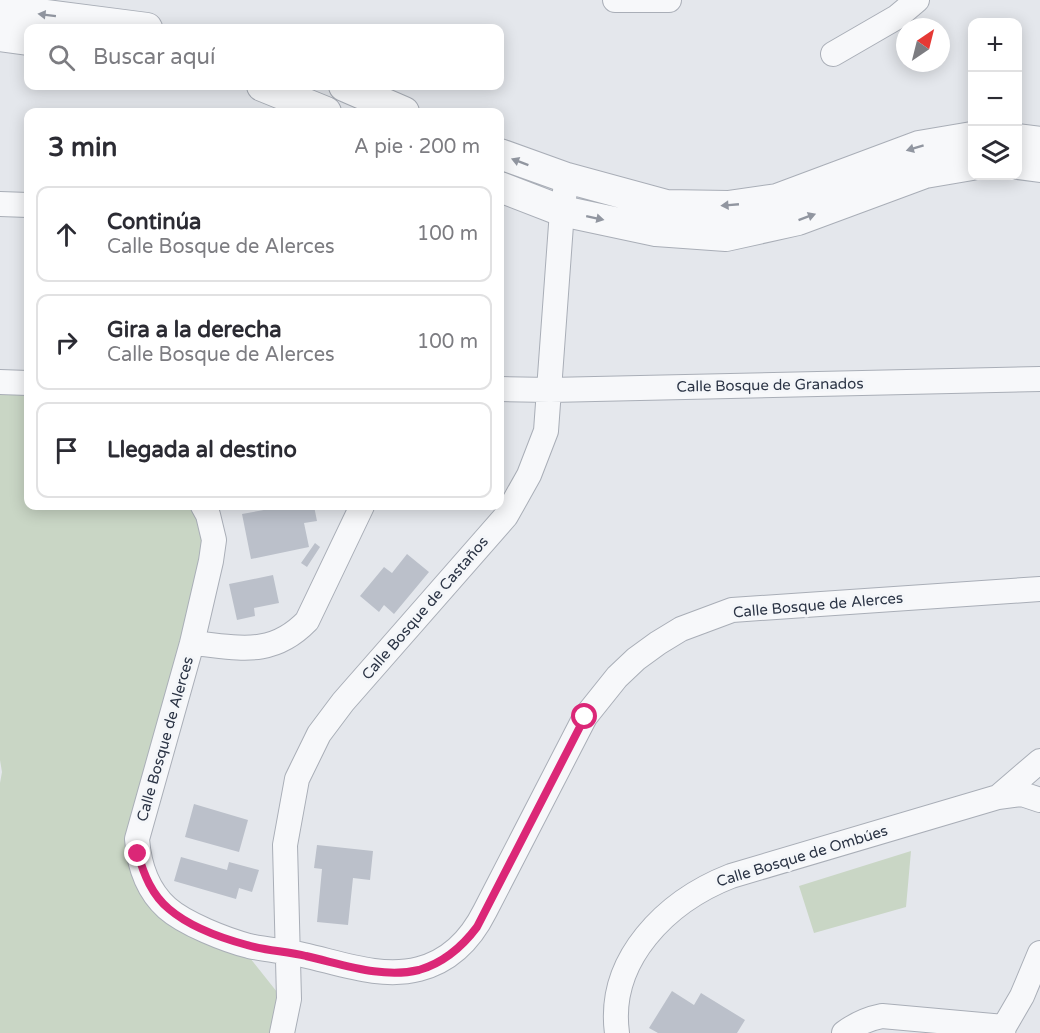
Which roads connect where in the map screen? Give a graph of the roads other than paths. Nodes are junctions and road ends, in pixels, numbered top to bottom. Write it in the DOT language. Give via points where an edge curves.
graph roads {
  1 [pos="615,0"];
  2 [pos="669,0"];
  3 [pos="917,0"];
  4 [pos="0,9"];
  5 [pos="116,24"];
  6 [pos="0,36"];
  7 [pos="24,39"];
  8 [pos="833,54"];
  9 [pos="272,90"];
  10 [pos="353,90"];
  11 [pos="316,108"];
  12 [pos="395,108"];
  13 [pos="968,138"];
  14 [pos="1022,140"];
  15 [pos="1040,142"];
  16 [pos="504,155"];
  17 [pos="1022,165"];
  18 [pos="968,166"];
  19 [pos="1040,167"];
  20 [pos="567,178"];
  21 [pos="504,189"];
  22 [pos="0,204"];
  23 [pos="24,206"];
  24 [pos="562,211"];
  25 [pos="1040,379"];
  26 [pos="0,382"];
  27 [pos="24,383"];
  28 [pos="504,389"];
  29 [pos="550,390"];
  30 [pos="205,510"];
  31 [pos="360,510"];
  32 [pos="1040,589"];
  33 [pos="192,643"];
  34 [pos="1040,761"];
  35 [pos="998,797"];
  36 [pos="1040,800"];
  37 [pos="289,952"];
  38 [pos="1040,953"];
  39 [pos="1004,1030"];
  40 [pos="282,1033"];
  41 [pos="616,1033"];
  42 [pos="844,1033"];
  1 -- 2 [label="street"];
  3 -- 8 [label="street" via="897,17"];
  5 -- 4 [label="street, one-way"];
  6 -- 7 [label="street"];
  9 -- 11 [label="street"];
  10 -- 12 [label="street"];
  13 -- 20 [label="street, one-way" via="919,146 777,199 728,206 666,205"];
  14 -- 15 [label="street"];
  20 -- 16 [label="street, one-way"];
  17 -- 19 [label="street"];
  24 -- 18 [label="street, one-way" via="656,231 726,236 798,220 925,173"];
  20 -- 24 [label="street, Calle Bosque de Castaños"];
  21 -- 24 [label="street"];
  22 -- 23 [label="street"];
  24 -- 29 [label="street, Calle Bosque de Castaños"];
  25 -- 29 [label="street, Calle Bosque de Granados"];
  26 -- 27 [label="street"];
  28 -- 29 [label="street, Calle Bosque de Granados"];
  29 -- 37 [label="street, Calle Bosque de Castaños" via="546,431 529,475 506,516 343,702 319,734 297,779 285,845"];
  30 -- 33 [label="street, Calle Bosque de Alerces" via="214,540 212,561"];
  31 -- 33 [label="street" via="306,621 296,632 262,648"];
  32 -- 37 [label="street, Calle Bosque de Alerces" via="732,610 681,630 636,659 590,710 466,942 437,963 394,973"];
  33 -- 37 [label="street, Calle Bosque de Alerces" via="137,839 142,869 156,896 184,920 249,946"];
  34 -- 35 [label="street"];
  35 -- 36 [label="street, Calle Bosque de Ombúes" via="1022,794"];
  35 -- 41 [label="street, Calle Bosque de Ombúes" via="731,876 694,893 662,918 628,964 616,1000"];
  37 -- 40 [label="street, Calle Bosque de Castaños" via="289,999"];
  38 -- 39 [label="street"];
  39 -- 42 [label="street" via="882,1016 854,1025"];
}
